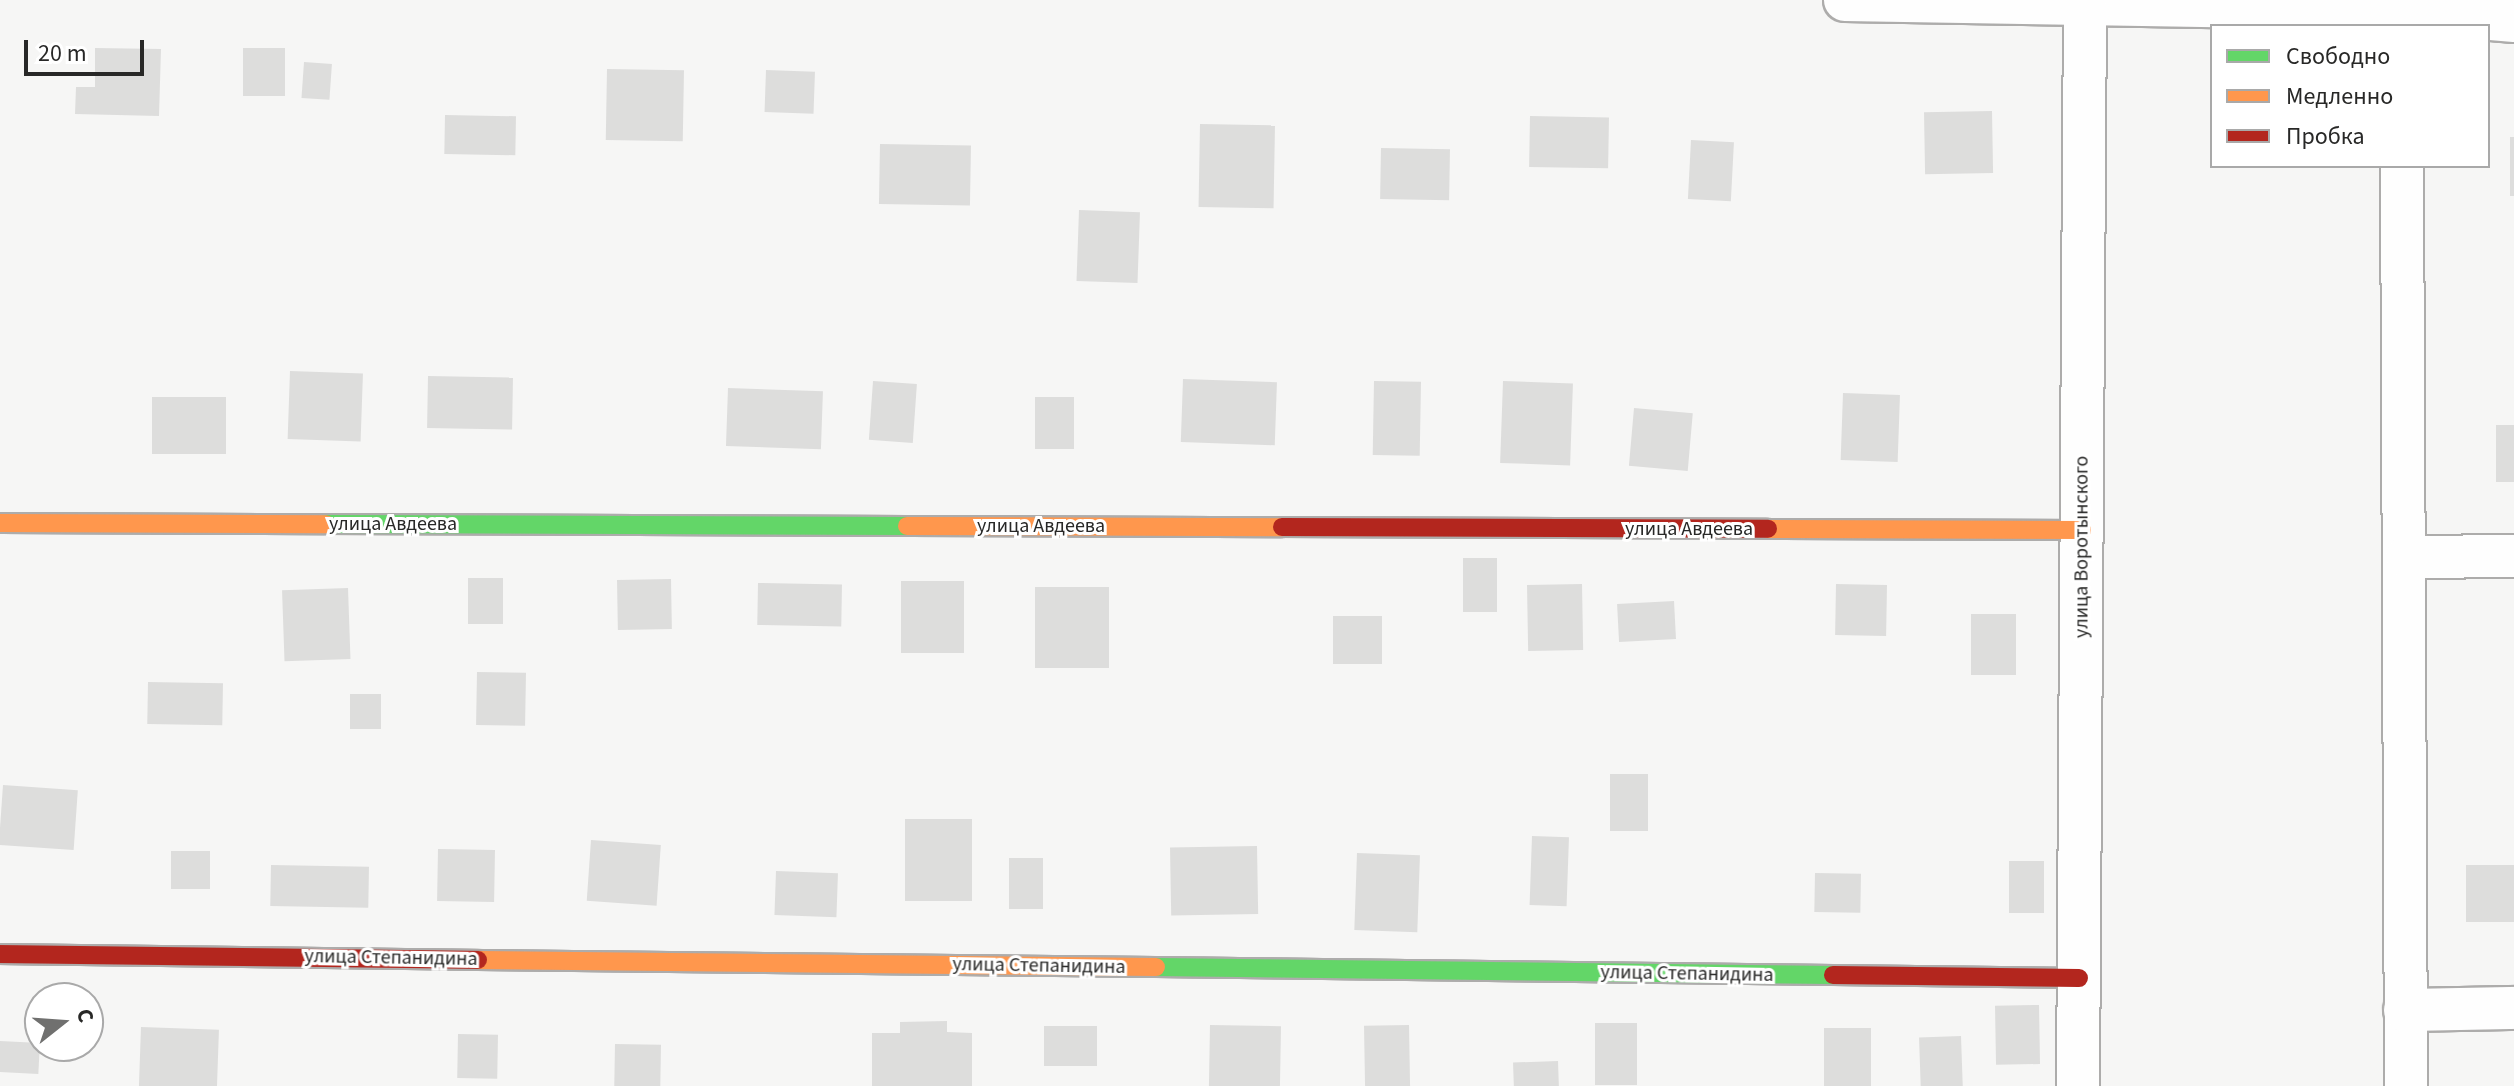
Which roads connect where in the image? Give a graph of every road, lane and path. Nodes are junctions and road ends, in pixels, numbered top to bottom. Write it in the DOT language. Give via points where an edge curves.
graph roads {
  1 [pos="1845,0"];
  2 [pos="2085,8"];
  3 [pos="2387,12"];
  4 [pos="2514,21"];
  5 [pos="2402,168"];
  6 [pos="0,523"];
  7 [pos="2082,530"];
  8 [pos="2514,556"];
  9 [pos="2407,557"];
  10 [pos="0,954"];
  11 [pos="2079,978"];
  12 [pos="2514,1008"];
  13 [pos="2405,1010"];
  14 [pos="2078,1086"];
  15 [pos="2406,1086"];
  1 -- 2 [label="street"];
  2 -- 3 [label="street"];
  2 -- 7 [label="street, улица Воротынского"];
  3 -- 4 [label="street"];
  5 -- 9 [label="street"];
  6 -- 7 [label="street, улица Авдеева"];
  7 -- 11 [label="street, улица Воротынского"];
  8 -- 9 [label="street"];
  9 -- 13 [label="street"];
  10 -- 11 [label="street, улица Степанидина"];
  11 -- 14 [label="street, улица Воротынского"];
  12 -- 13 [label="street"];
  13 -- 15 [label="street"];
}
